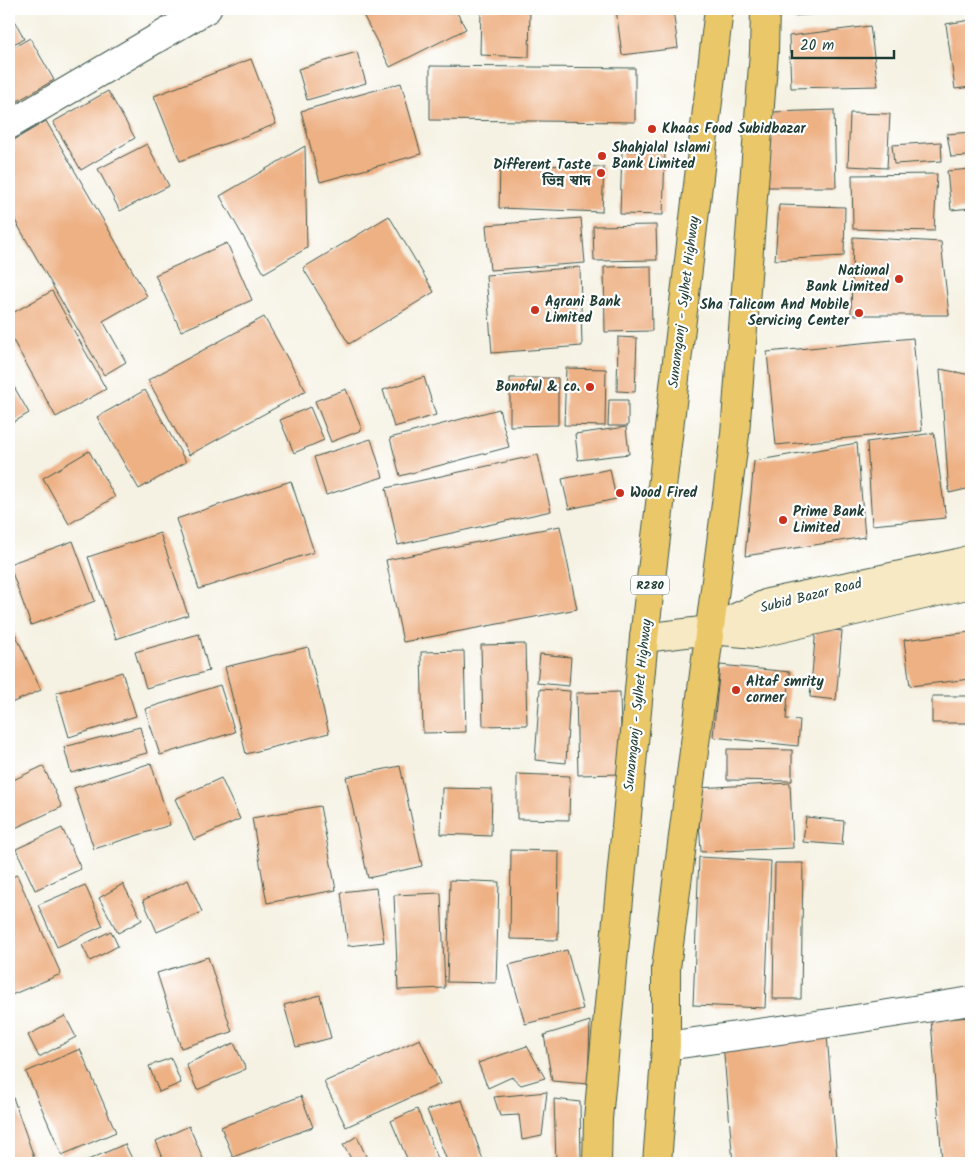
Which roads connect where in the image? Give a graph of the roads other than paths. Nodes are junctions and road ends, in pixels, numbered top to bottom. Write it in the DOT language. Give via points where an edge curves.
graph roads {
  1 [pos="207,9"];
  2 [pos="719,9"];
  3 [pos="765,9"];
  4 [pos="9,125"];
  5 [pos="971,559"];
  6 [pos="971,584"];
  7 [pos="710,630"];
  8 [pos="644,638"];
  9 [pos="971,1001"];
  10 [pos="666,1046"];
  11 [pos="597,1163"];
  12 [pos="657,1163"];
  1 -- 4 [label="street"];
  2 -- 8 [label="main road, Sunamganj - Sylhet Highway / R280"];
  3 -- 7 [label="main road" via="735,424"];
  5 -- 7 [label="main road, Subid Bazar Road" via="768,603"];
  6 -- 7 [label="main road, Subid Bazar Road" via="756,634"];
  7 -- 8 [label="main road"];
  7 -- 10 [label="main road" via="666,968"];
  8 -- 11 [label="main road, Sunamganj - Sylhet Highway / R280" via="598,1119"];
  9 -- 10 [label="street"];
  10 -- 12 [label="main road"];
}
